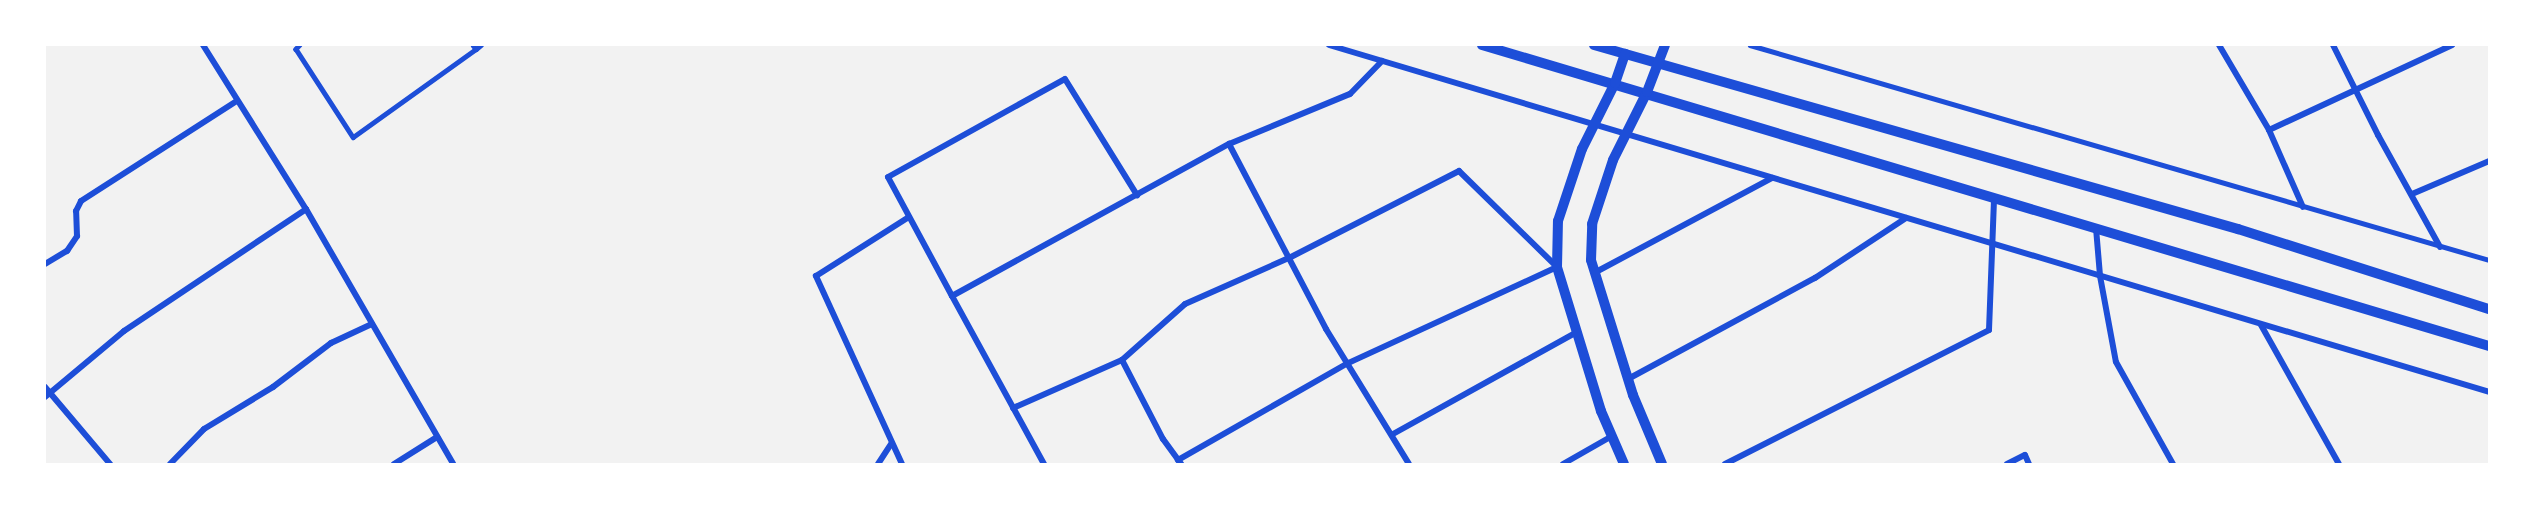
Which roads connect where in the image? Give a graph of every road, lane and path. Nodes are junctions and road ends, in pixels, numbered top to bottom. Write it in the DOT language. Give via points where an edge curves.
graph roads {
  1 [pos="203,45"];
  2 [pos="300,45"];
  3 [pos="481,45"];
  4 [pos="1329,45"];
  5 [pos="1482,45"];
  6 [pos="1594,45"];
  7 [pos="1665,45"];
  8 [pos="1750,45"];
  9 [pos="2220,45"];
  10 [pos="2333,45"];
  11 [pos="2452,45"];
  12 [pos="474,47"];
  13 [pos="1625,54"];
  14 [pos="1382,61"];
  15 [pos="1659,64"];
  16 [pos="1615,83"];
  17 [pos="1647,92"];
  18 [pos="2356,92"];
  19 [pos="237,101"];
  20 [pos="1594,125"];
  21 [pos="2269,130"];
  22 [pos="1626,134"];
  23 [pos="1229,144"];
  24 [pos="2489,160"];
  25 [pos="1772,178"];
  26 [pos="2412,194"];
  27 [pos="1137,195"];
  28 [pos="1994,197"];
  29 [pos="2303,207"];
  30 [pos="306,209"];
  31 [pos="909,217"];
  32 [pos="1906,218"];
  33 [pos="2096,228"];
  34 [pos="1994,244"];
  35 [pos="2440,247"];
  36 [pos="1289,258"];
  37 [pos="2489,260"];
  38 [pos="45,264"];
  39 [pos="1557,267"];
  40 [pos="1594,273"];
  41 [pos="2100,276"];
  42 [pos="952,296"];
  43 [pos="2489,309"];
  44 [pos="372,324"];
  45 [pos="2261,324"];
  46 [pos="1575,333"];
  47 [pos="2489,346"];
  48 [pos="1122,360"];
  49 [pos="1348,363"];
  50 [pos="1628,380"];
  51 [pos="46,392"];
  52 [pos="2489,392"];
  53 [pos="1013,408"];
  54 [pos="1394,434"];
  55 [pos="1612,436"];
  56 [pos="437,437"];
  57 [pos="891,444"];
  58 [pos="1179,462"];
  59 [pos="1408,463"];
  60 [pos="110,464"];
  61 [pos="170,464"];
  62 [pos="394,464"];
  63 [pos="453,464"];
  64 [pos="878,464"];
  65 [pos="902,464"];
  66 [pos="1044,464"];
  67 [pos="1563,464"];
  68 [pos="1623,464"];
  69 [pos="1662,464"];
  70 [pos="1725,464"];
  71 [pos="2007,464"];
  72 [pos="2030,464"];
  73 [pos="2173,464"];
  74 [pos="2339,464"];
  1 -- 19 [label="street"];
  2 -- 12 [label="lane" via="296,49 353,137"];
  3 -- 12 [label="lane"];
  4 -- 14 [label="street"];
  5 -- 16 [label="street"];
  6 -- 13 [label="street"];
  7 -- 15 [label="street"];
  8 -- 29 [label="lane"];
  9 -- 21 [label="street"];
  10 -- 18 [label="street"];
  11 -- 18 [label="street"];
  13 -- 15 [label="street"];
  13 -- 16 [label="street"];
  14 -- 20 [label="street"];
  14 -- 23 [label="street" via="1350,94"];
  15 -- 17 [label="street"];
  15 -- 43 [label="street" via="2238,229"];
  16 -- 17 [label="street"];
  16 -- 20 [label="street"];
  17 -- 22 [label="street"];
  17 -- 28 [label="street"];
  18 -- 21 [label="street"];
  18 -- 26 [label="street"];
  19 -- 30 [label="street"];
  19 -- 38 [label="street" via="81,201 76,211 77,236 67,251"];
  20 -- 22 [label="street"];
  20 -- 39 [label="street" via="1558,221"];
  21 -- 29 [label="street"];
  22 -- 25 [label="street"];
  22 -- 40 [label="street" via="1592,224"];
  23 -- 27 [label="street"];
  23 -- 36 [label="street"];
  24 -- 26 [label="street"];
  25 -- 32 [label="street"];
  25 -- 40 [label="street"];
  26 -- 35 [label="street"];
  27 -- 31 [label="street" via="1065,79 888,177"];
  27 -- 42 [label="street"];
  28 -- 33 [label="street"];
  28 -- 34 [label="street"];
  29 -- 35 [label="lane"];
  30 -- 44 [label="street"];
  30 -- 51 [label="street" via="124,331"];
  31 -- 42 [label="street"];
  31 -- 57 [label="street" via="816,276"];
  32 -- 34 [label="street"];
  32 -- 50 [label="street" via="1815,278"];
  33 -- 41 [label="street"];
  33 -- 47 [label="street"];
  34 -- 41 [label="street"];
  34 -- 70 [label="street" via="1989,330"];
  35 -- 37 [label="lane"];
  36 -- 39 [label="street" via="1459,171"];
  36 -- 48 [label="street" via="1185,304"];
  36 -- 49 [label="street"];
  39 -- 46 [label="street"];
  39 -- 49 [label="street"];
  40 -- 50 [label="street"];
  41 -- 45 [label="street"];
  41 -- 73 [label="street" via="2116,363"];
  42 -- 53 [label="street"];
  44 -- 56 [label="street"];
  44 -- 61 [label="street" via="331,343 273,387 204,429"];
  45 -- 52 [label="street"];
  45 -- 74 [label="street"];
  46 -- 54 [label="street"];
  46 -- 55 [label="street"];
  48 -- 53 [label="street"];
  48 -- 58 [label="street"];
  49 -- 54 [label="street"];
  49 -- 58 [label="street"];
  50 -- 69 [label="street"];
  51 -- 60 [label="street"];
  53 -- 66 [label="street"];
  54 -- 59 [label="street"];
  55 -- 67 [label="street"];
  55 -- 68 [label="street"];
  56 -- 62 [label="street"];
  56 -- 63 [label="street"];
  57 -- 64 [label="street"];
  57 -- 65 [label="street"];
  71 -- 72 [label="street" via="2025,455"];
}
